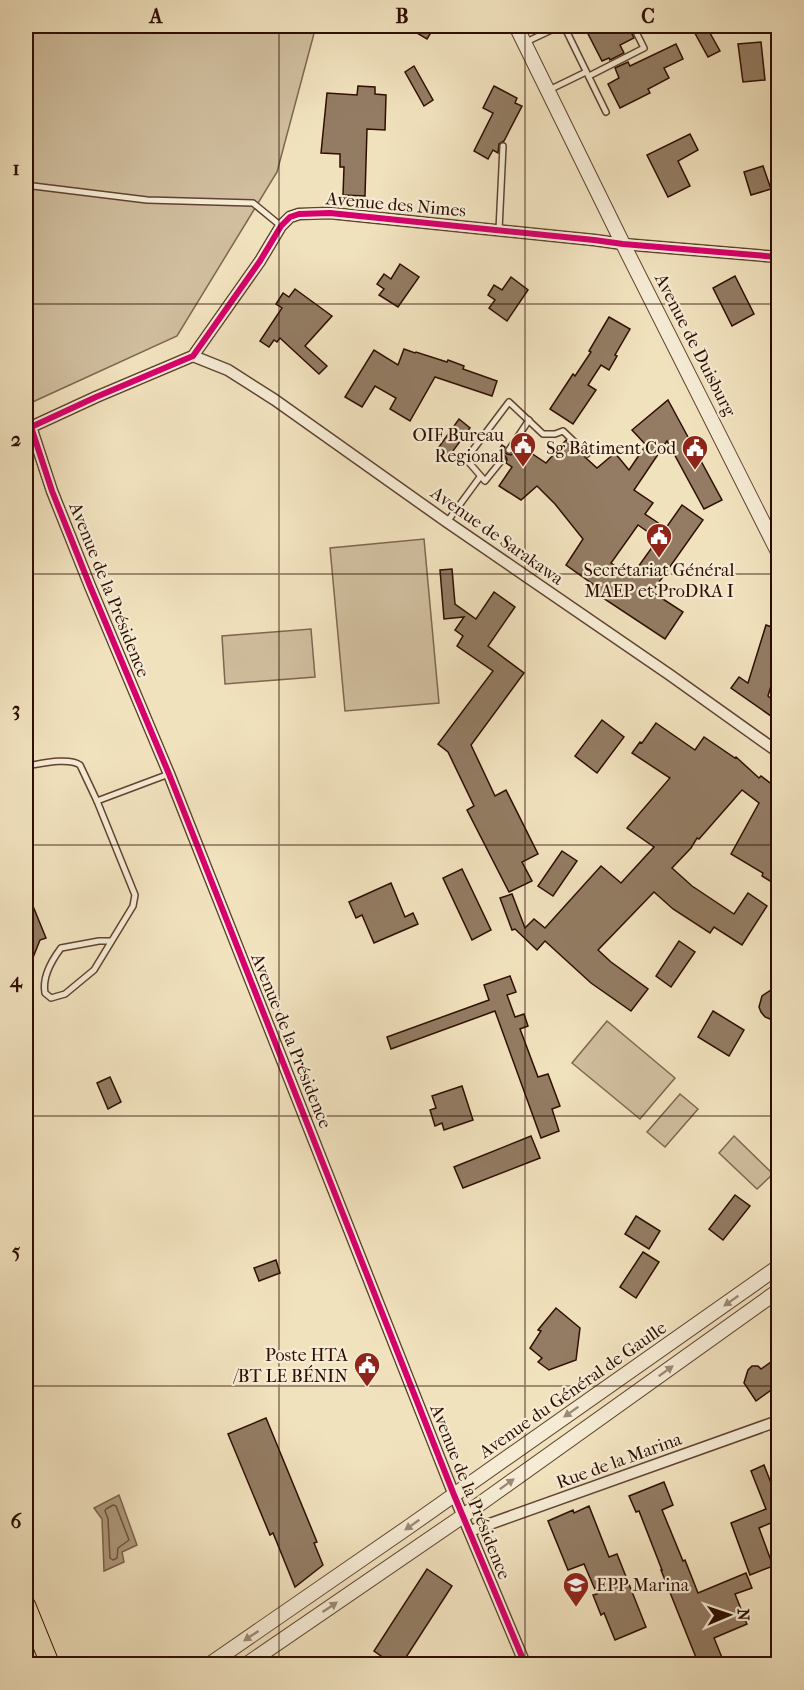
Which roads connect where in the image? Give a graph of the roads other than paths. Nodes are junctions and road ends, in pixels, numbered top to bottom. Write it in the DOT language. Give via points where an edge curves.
graph roads {
  1 [pos="516,26"];
  2 [pos="562,26"];
  3 [pos="633,26"];
  4 [pos="525,43"];
  5 [pos="587,74"];
  6 [pos="548,91"];
  7 [pos="606,112"];
  8 [pos="503,146"];
  9 [pos="26,186"];
  10 [pos="281,225"];
  11 [pos="499,230"];
  12 [pos="623,244"];
  13 [pos="778,257"];
  14 [pos="193,356"];
  15 [pos="529,420"];
  16 [pos="28,428"];
  17 [pos="509,450"];
  18 [pos="586,454"];
  19 [pos="502,460"];
  20 [pos="480,477"];
  21 [pos="447,522"];
  22 [pos="778,552"];
  23 [pos="778,752"];
  24 [pos="26,766"];
  25 [pos="169,774"];
  26 [pos="97,801"];
  27 [pos="111,941"];
  28 [pos="778,1267"];
  29 [pos="778,1291"];
  30 [pos="778,1421"];
  31 [pos="454,1495"];
  32 [pos="463,1516"];
  33 [pos="470,1531"];
  34 [pos="26,1605"];
  35 [pos="50,1665"];
  36 [pos="210,1665"];
  37 [pos="247,1665"];
  38 [pos="525,1665"];
  1 -- 4 [label="street, Avenue de Duisburg"];
  2 -- 4 [label="lane"];
  2 -- 5 [label="lane"];
  3 -- 5 [label="lane" via="644,48"];
  4 -- 6 [label="street, Avenue de Duisburg"];
  5 -- 6 [label="lane"];
  5 -- 7 [label="lane"];
  6 -- 12 [label="street, Avenue de Duisburg"];
  8 -- 11 [label="lane"];
  9 -- 10 [label="lane" via="147,200 253,203"];
  10 -- 11 [label="street, Avenue des Nimes" via="299,214 330,213"];
  10 -- 14 [label="street"];
  11 -- 12 [label="street, Avenue des Nimes"];
  12 -- 13 [label="street, Avenue des Nimes"];
  12 -- 22 [label="street, Avenue de Duisburg"];
  14 -- 16 [label="street"];
  14 -- 21 [label="street, Avenue de Sarakawa" via="228,370 275,400"];
  15 -- 17 [label="lane"];
  15 -- 18 [label="lane" via="543,434 563,431"];
  15 -- 20 [label="lane" via="509,402 466,459"];
  16 -- 25 [label="street, Avenue de la Présidence"];
  19 -- 20 [label="lane" via="485,481"];
  20 -- 21 [label="lane"];
  21 -- 23 [label="street, Avenue de Sarakawa"];
  24 -- 26 [label="lane" via="76,762"];
  25 -- 26 [label="lane"];
  25 -- 31 [label="street, Avenue de la Présidence"];
  26 -- 27 [label="lane" via="135,895 133,906"];
  27 -- 27 [label="lane" via="61,948 44,985 45,993 51,998 65,994 94,970"];
  28 -- 31 [label="street, Avenue du Général de Gaulle, one-way"];
  32 -- 29 [label="street, Avenue du Général de Gaulle, one-way"];
  30 -- 33 [label="street, Rue de la Marina"];
  31 -- 32 [label="street, Avenue de la Présidence"];
  31 -- 36 [label="street, Avenue du Général de Gaulle, one-way"];
  32 -- 33 [label="street, Avenue de la Présidence"];
  37 -- 32 [label="street, Avenue du Général de Gaulle, one-way"];
  33 -- 38 [label="street, Avenue de la Présidence"];
  34 -- 35 [label="highway"];
}
